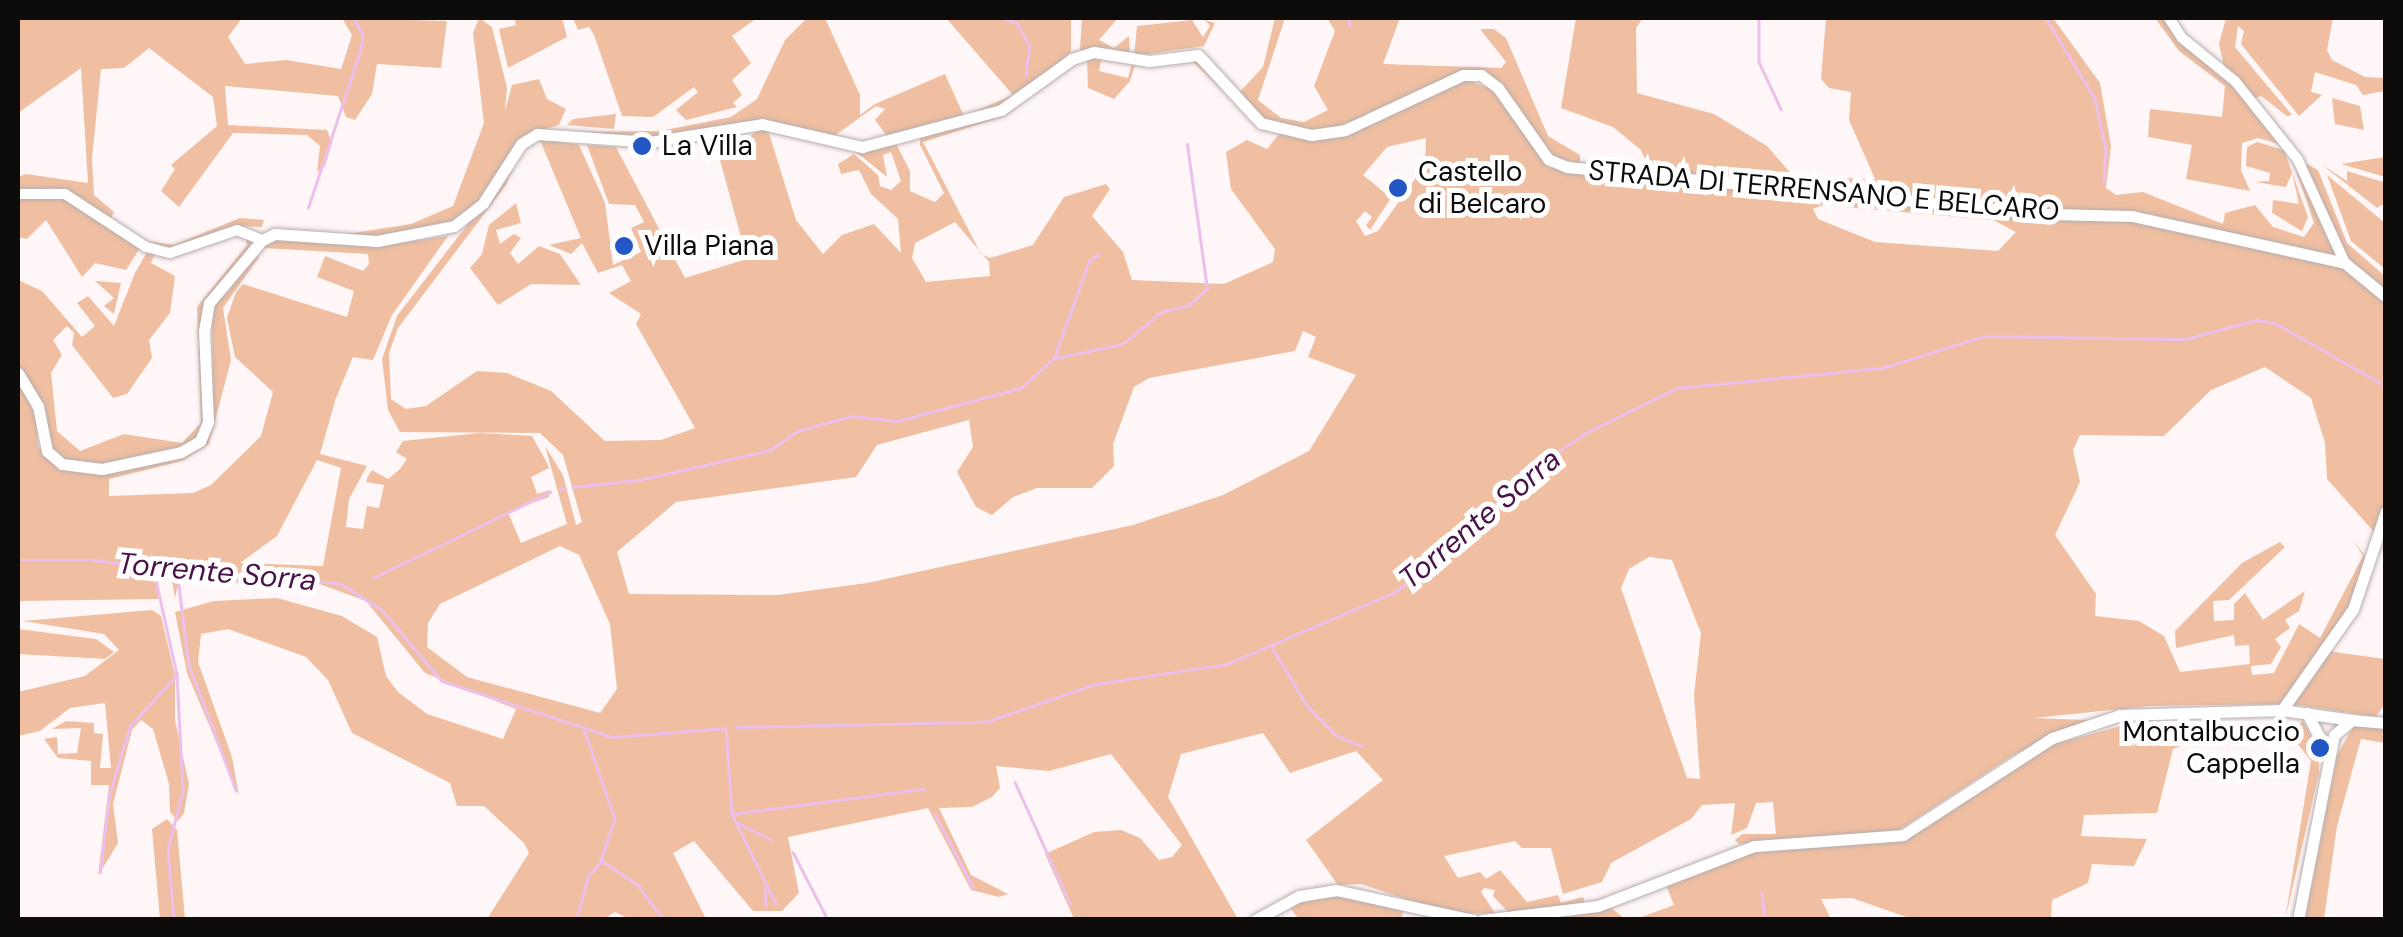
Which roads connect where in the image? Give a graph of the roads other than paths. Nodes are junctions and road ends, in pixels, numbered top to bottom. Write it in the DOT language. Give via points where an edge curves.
graph roads {
  1 [pos="2169,18"];
  2 [pos="18,194"];
  3 [pos="262,240"];
  4 [pos="2345,263"];
  5 [pos="2386,297"];
  6 [pos="18,373"];
  7 [pos="2386,511"];
  8 [pos="2282,710"];
  9 [pos="2308,713"];
  10 [pos="2352,720"];
  11 [pos="2386,723"];
  12 [pos="2328,754"];
  13 [pos="1255,920"];
  14 [pos="1478,920"];
  15 [pos="2298,920"];
  1 -- 4 [label="street" via="2182,38 2235,81 2298,160"];
  2 -- 3 [label="street" via="64,194 146,247 170,254 237,230"];
  3 -- 4 [label="street, STRADA DI TERRENSANO E BELCARO" via="275,234 377,241 454,226 483,204 521,144 538,134 650,142 762,124 862,146 1001,110 1077,57 1105,52 1149,60 1183,52 1198,55 1254,116 1282,130 1336,132 1463,75 1480,76 1498,88 1548,159 1567,167 2050,214 2132,216"];
  3 -- 6 [label="street" via="209,304 208,422 190,448 115,467 62,464 47,451 38,406"];
  4 -- 5 [label="street, STRADA DI TERRENSANO E BELCARO"];
  7 -- 8 [label="street" via="2353,609"];
  8 -- 9 [label="street"];
  8 -- 14 [label="street" via="2115,716 2047,741 1903,835 1754,846 1598,906"];
  9 -- 10 [label="street"];
  9 -- 12 [label="street"];
  10 -- 11 [label="street"];
  10 -- 12 [label="street" via="2334,732"];
  12 -- 15 [label="street"];
  13 -- 14 [label="street" via="1299,896 1336,890"];
}
